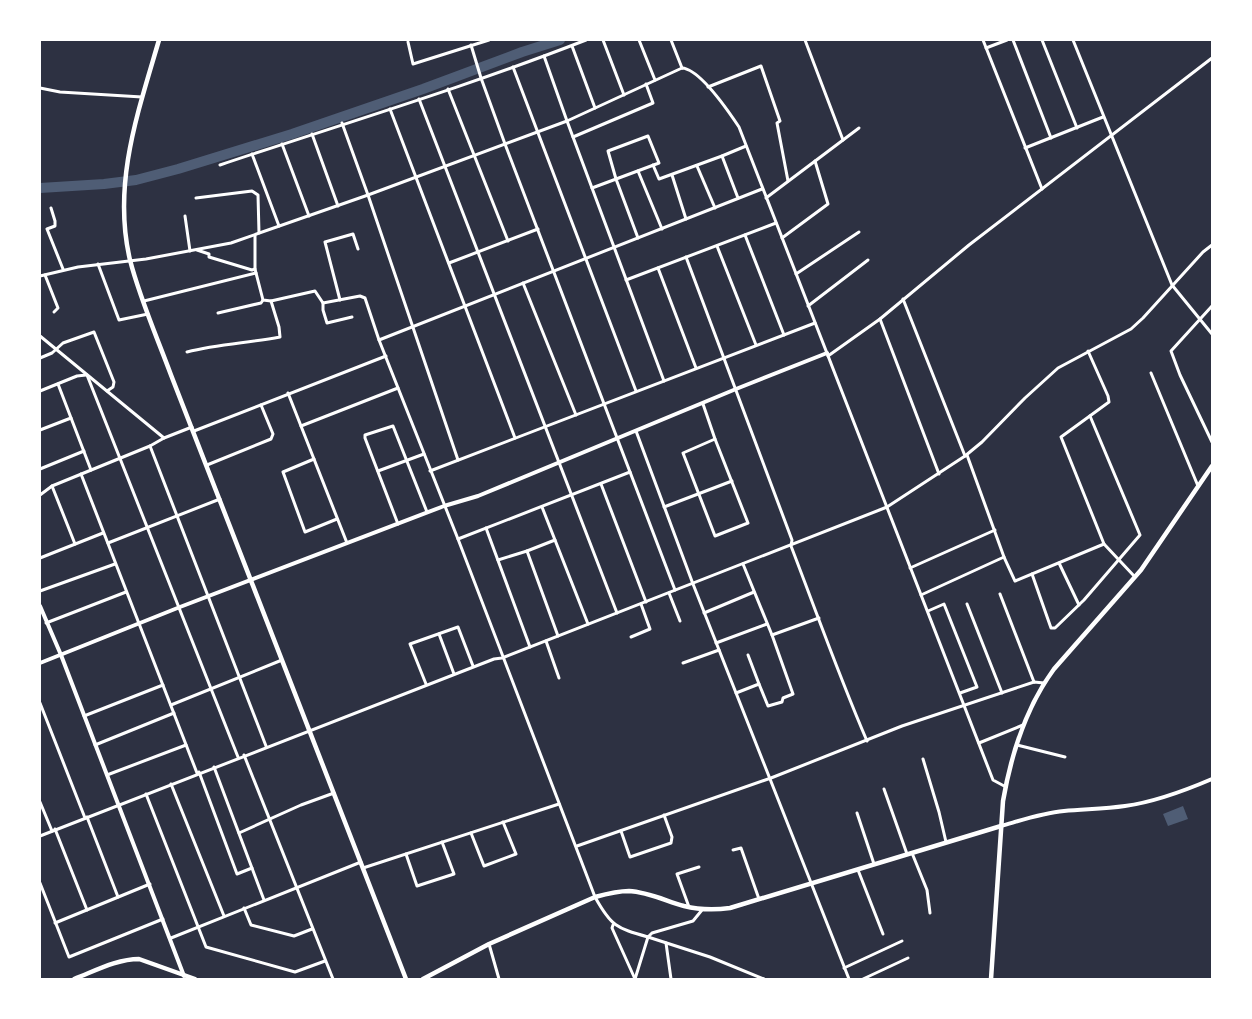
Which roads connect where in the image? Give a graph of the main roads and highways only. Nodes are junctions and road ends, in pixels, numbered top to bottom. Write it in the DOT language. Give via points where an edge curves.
graph roads {
  1 [pos="159,40"];
  2 [pos="1212,466"];
  3 [pos="1001,826"];
  4 [pos="185,977"];
  5 [pos="74,979"];
  6 [pos="195,979"];
  7 [pos="406,979"];
  8 [pos="424,979"];
  9 [pos="991,979"];
  1 -- 7 [label="main road" via="128,153 124,192 131,260 148,314"];
  2 -- 3 [label="main road" via="1135,577 1044,683 1032,703 1006,787"];
  3 -- 8 [label="main road" via="730,908 702,910 647,894 612,892 490,944"];
  3 -- 9 [label="main road"];
  4 -- 5 [label="main road" via="152,962 130,959"];
  4 -- 6 [label="main road"];
}
